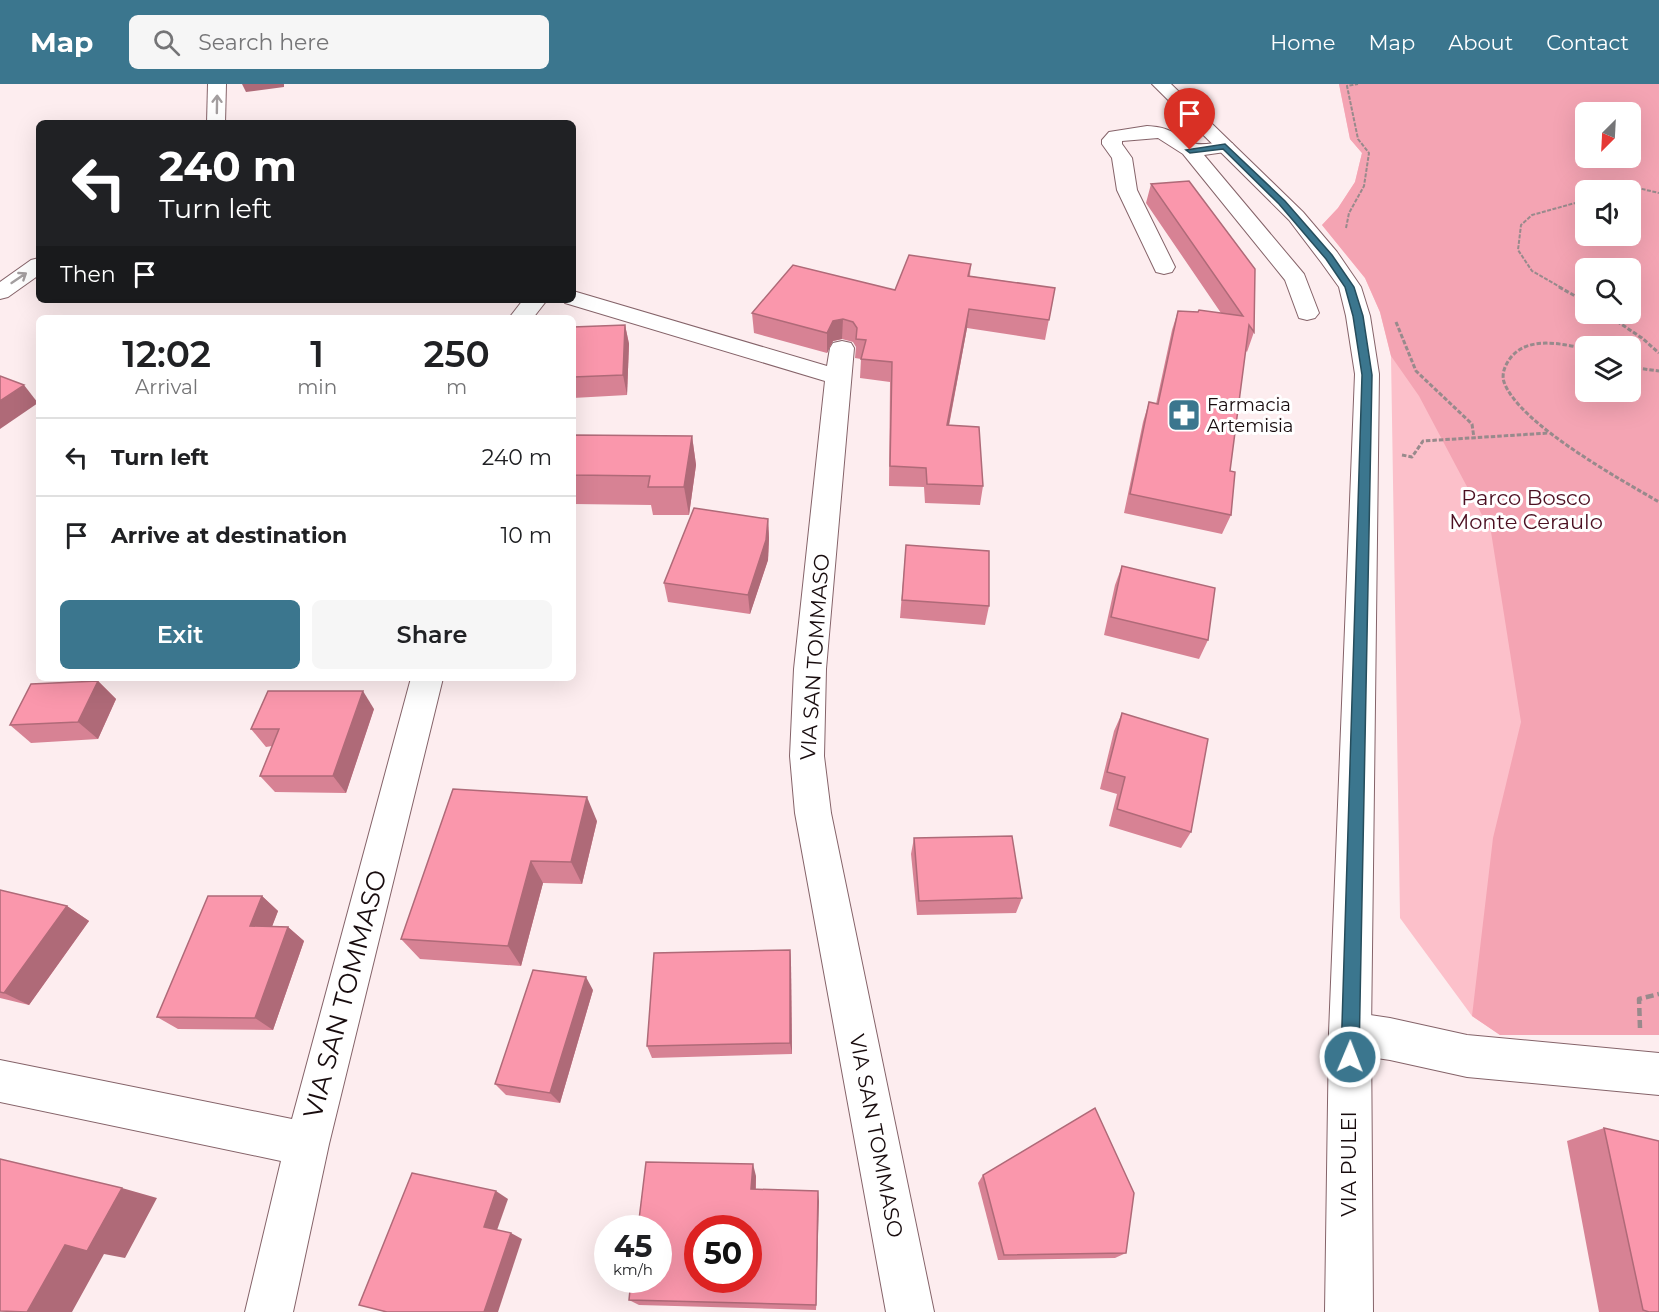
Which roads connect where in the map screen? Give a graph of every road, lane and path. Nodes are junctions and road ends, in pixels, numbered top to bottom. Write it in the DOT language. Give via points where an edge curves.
graph roads {
  1 [pos="217,84"];
  2 [pos="1161,84"];
  3 [pos="1358,84"];
  4 [pos="216,120"];
  5 [pos="1225,147"];
  6 [pos="1190,150"];
  7 [pos="1641,188"];
  8 [pos="1659,193"];
  9 [pos="1575,203"];
  10 [pos="1344,235"];
  11 [pos="36,267"];
  12 [pos="1164,267"];
  13 [pos="0,292"];
  14 [pos="1575,296"];
  15 [pos="576,299"];
  16 [pos="1307,313"];
  17 [pos="1395,318"];
  18 [pos="1621,324"];
  19 [pos="1575,348"];
  20 [pos="1659,353"];
  21 [pos="1641,369"];
  22 [pos="1659,371"];
  23 [pos="1549,433"];
  24 [pos="1474,438"];
  25 [pos="1365,449"];
  26 [pos="1659,502"];
  27 [pos="427,681"];
  28 [pos="1350,1034"];
  29 [pos="1659,1074"];
  30 [pos="0,1081"];
  31 [pos="307,1144"];
  32 [pos="269,1312"];
  33 [pos="910,1312"];
  34 [pos="1349,1312"];
  4 -- 1 [label="street, one-way"];
  2 -- 5 [label="street, VIA PULEI"];
  3 -- 10 [label="path" via="1347,86 1358,139 1369,153 1364,186 1349,213"];
  5 -- 6 [label="street"];
  5 -- 25 [label="street, VIA PULEI" via="1296,216 1350,287 1367,375"];
  6 -- 12 [label="street" via="1173,136 1154,131 1112,140 1122,158 1127,190"];
  6 -- 16 [label="street" via="1296,279"];
  7 -- 8 [label="path"];
  9 -- 14 [label="path" via="1532,215 1521,225 1518,250 1532,271"];
  13 -- 11 [label="street, one-way"];
  15 -- 33 [label="street, VIA SAN TOMMASO" via="840,362 810,669 807,756 813,813"];
  17 -- 24 [label="path" via="1416,371 1472,424"];
  18 -- 20 [label="path"];
  19 -- 23 [label="path" via="1541,342 1520,350 1504,368 1504,380 1511,394"];
  21 -- 22 [label="path"];
  23 -- 24 [label="path"];
  23 -- 26 [label="path"];
  24 -- 25 [label="path" via="1423,441 1412,457"];
  25 -- 28 [label="street, VIA PULEI"];
  27 -- 31 [label="street, VIA SAN TOMMASO"];
  28 -- 29 [label="street" via="1467,1056"];
  28 -- 34 [label="street, VIA PULEI"];
  30 -- 31 [label="street"];
  31 -- 32 [label="street, VIA SAN TOMMASO"];
}
